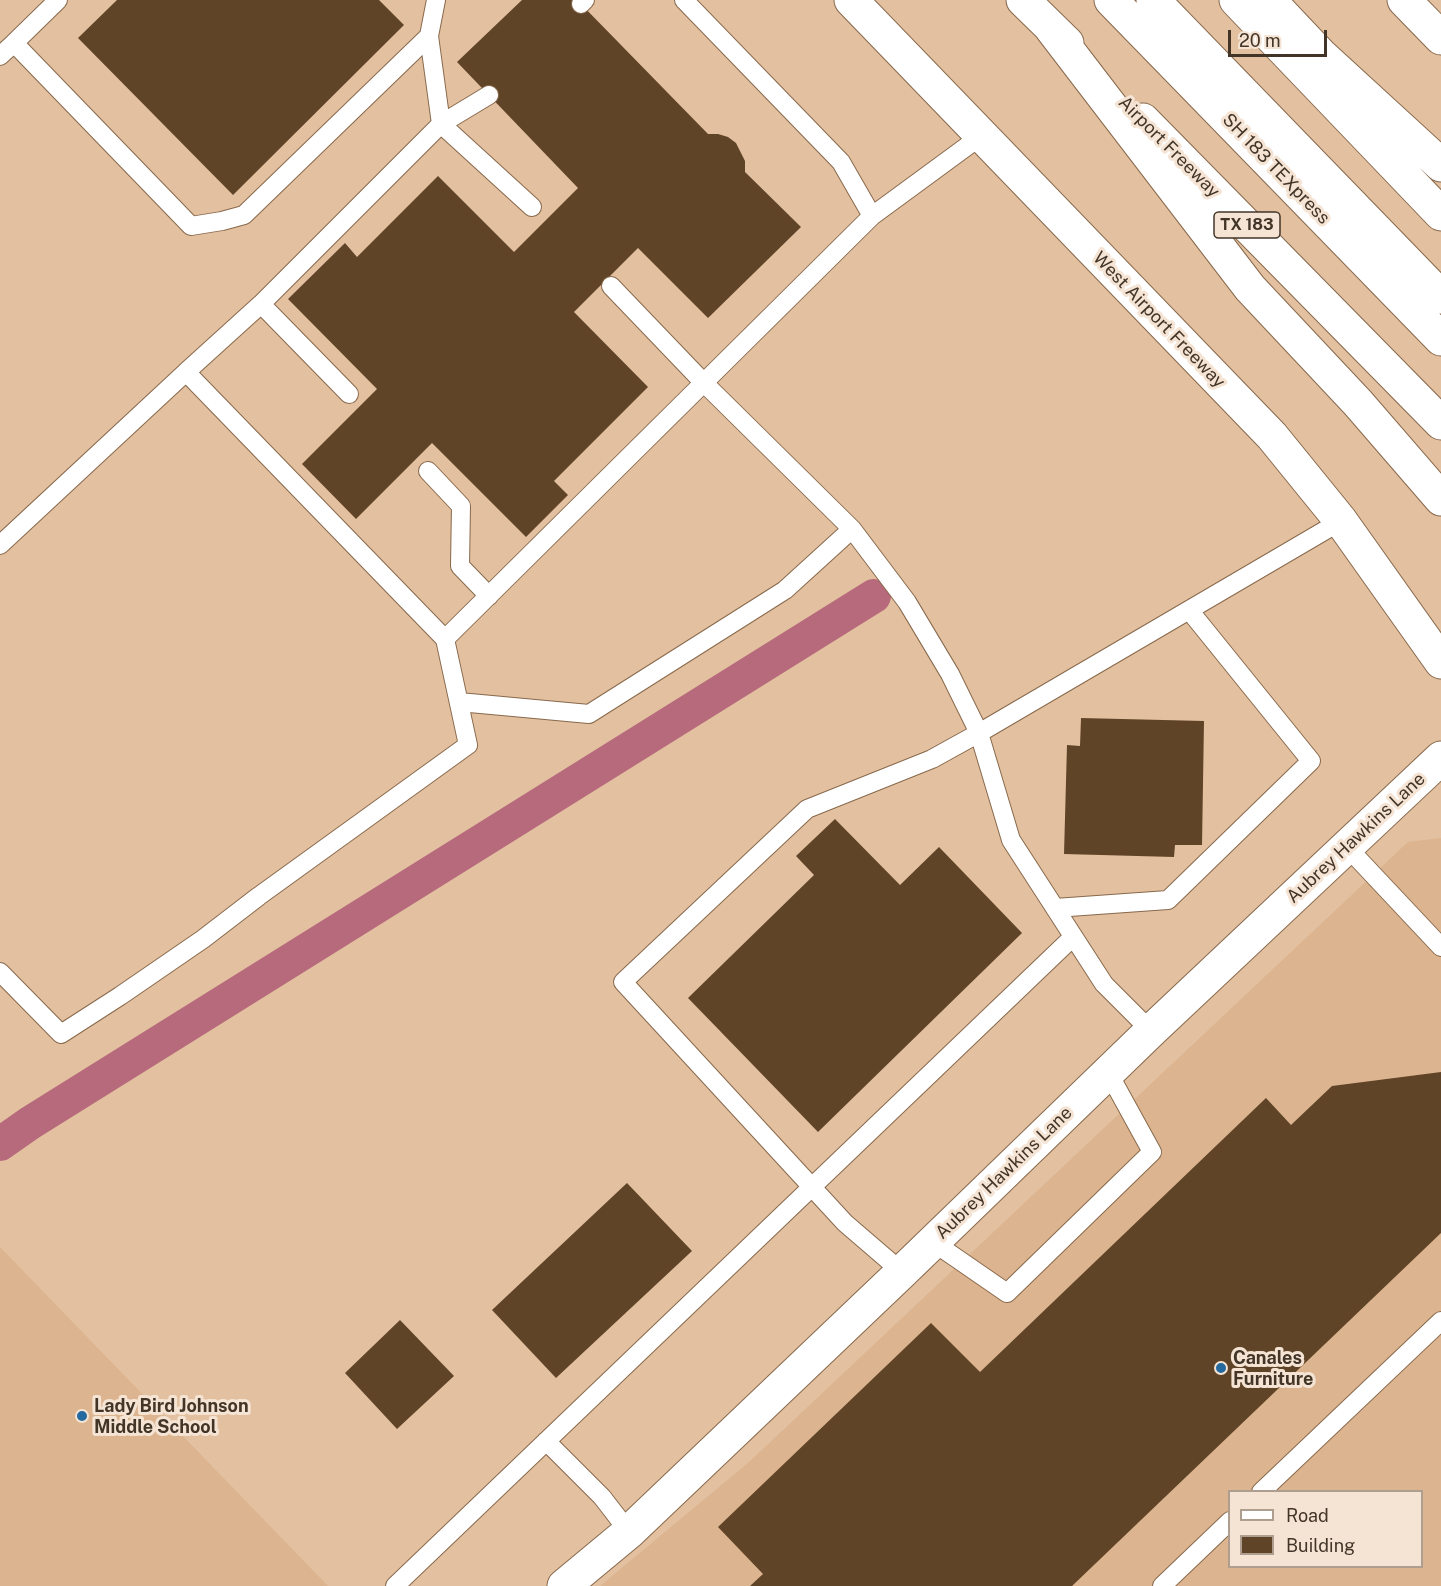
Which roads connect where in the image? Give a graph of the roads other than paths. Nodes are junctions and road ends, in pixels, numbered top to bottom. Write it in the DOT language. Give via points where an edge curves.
graph roads {
  1 [pos="58,0"];
  2 [pos="436,0"];
  3 [pos="684,0"];
  4 [pos="851,0"];
  5 [pos="1023,0"];
  6 [pos="1111,0"];
  7 [pos="1153,0"];
  8 [pos="1236,0"];
  9 [pos="1269,0"];
  10 [pos="1404,0"];
  11 [pos="1051,28"];
  12 [pos="429,36"];
  13 [pos="1441,38"];
  14 [pos="14,43"];
  15 [pos="0,56"];
  16 [pos="489,95"];
  17 [pos="441,124"];
  18 [pos="981,136"];
  19 [pos="1441,165"];
  20 [pos="532,207"];
  21 [pos="1441,214"];
  22 [pos="872,216"];
  23 [pos="610,286"];
  24 [pos="1441,297"];
  25 [pos="261,304"];
  26 [pos="1441,339"];
  27 [pos="186,372"];
  28 [pos="703,382"];
  29 [pos="349,394"];
  30 [pos="1441,423"];
  31 [pos="428,471"];
  32 [pos="1441,499"];
  33 [pos="1341,521"];
  34 [pos="852,529"];
  35 [pos="0,545"];
  36 [pos="489,596"];
  37 [pos="1189,610"];
  38 [pos="446,639"];
  39 [pos="1441,662"];
  40 [pos="459,702"];
  41 [pos="979,733"];
  42 [pos="1441,758"];
  43 [pos="1347,847"];
  44 [pos="1055,908"];
  45 [pos="1073,937"];
  46 [pos="1441,947"];
  47 [pos="0,972"];
  48 [pos="1151,1031"];
  49 [pos="1108,1072"];
  50 [pos="812,1187"];
  51 [pos="933,1242"];
  52 [pos="902,1272"];
  53 [pos="1441,1321"];
  54 [pos="546,1441"];
  55 [pos="1262,1490"];
  56 [pos="1228,1523"];
  57 [pos="629,1532"];
  58 [pos="395,1586"];
  59 [pos="564,1586"];
  60 [pos="1161,1586"];
  1 -- 14 [label="lane"];
  2 -- 12 [label="lane"];
  3 -- 22 [label="lane" via="841,162"];
  4 -- 18 [label="main road, West Airport Freeway"];
  5 -- 11 [label="main road, Airport Freeway / TX 183"];
  6 -- 26 [label="main road, SH 183 TEXpress"];
  7 -- 24 [label="main road, SH 183 TEXpress"];
  8 -- 21 [label="main road"];
  9 -- 19 [label="main road" via="1322,56"];
  10 -- 13 [label="main road"];
  11 -- 30 [label="main road, Airport Freeway / TX 183"];
  11 -- 32 [label="main road" via="1250,288"];
  12 -- 14 [label="lane" via="244,215 191,226"];
  12 -- 17 [label="lane"];
  14 -- 15 [label="lane"];
  16 -- 17 [label="lane"];
  17 -- 20 [label="lane"];
  17 -- 25 [label="lane"];
  18 -- 22 [label="lane"];
  18 -- 33 [label="main road, West Airport Freeway" via="1272,436"];
  22 -- 28 [label="lane"];
  23 -- 28 [label="lane"];
  25 -- 27 [label="lane"];
  25 -- 29 [label="lane"];
  27 -- 35 [label="lane"];
  27 -- 38 [label="lane"];
  28 -- 34 [label="lane"];
  28 -- 36 [label="lane"];
  31 -- 36 [label="lane" via="461,506 460,566"];
  33 -- 37 [label="lane"];
  33 -- 39 [label="main road, West Airport Freeway"];
  34 -- 40 [label="lane" via="785,590 589,714"];
  34 -- 41 [label="lane" via="908,602"];
  36 -- 38 [label="lane"];
  37 -- 41 [label="lane"];
  37 -- 44 [label="lane" via="1311,761 1168,900"];
  38 -- 40 [label="lane"];
  40 -- 47 [label="lane" via="468,745 203,939 61,1034"];
  41 -- 44 [label="lane" via="1011,840"];
  41 -- 50 [label="lane" via="932,759 807,809 623,981"];
  42 -- 43 [label="main road, Aubrey Hawkins Lane"];
  43 -- 46 [label="lane"];
  43 -- 48 [label="main road, Aubrey Hawkins Lane"];
  44 -- 45 [label="lane"];
  45 -- 48 [label="lane" via="1104,984"];
  45 -- 50 [label="lane"];
  48 -- 49 [label="main road, Aubrey Hawkins Lane"];
  49 -- 51 [label="main road, Aubrey Hawkins Lane"];
  49 -- 51 [label="lane" via="1152,1152 1016,1285 1007,1293"];
  50 -- 52 [label="lane" via="845,1223"];
  50 -- 54 [label="lane"];
  51 -- 52 [label="main road, Aubrey Hawkins Lane"];
  52 -- 57 [label="main road, Aubrey Hawkins Lane"];
  53 -- 55 [label="lane"];
  54 -- 57 [label="lane" via="602,1497"];
  54 -- 58 [label="lane"];
  56 -- 60 [label="lane"];
  57 -- 59 [label="main road, Aubrey Hawkins Lane"];
}
